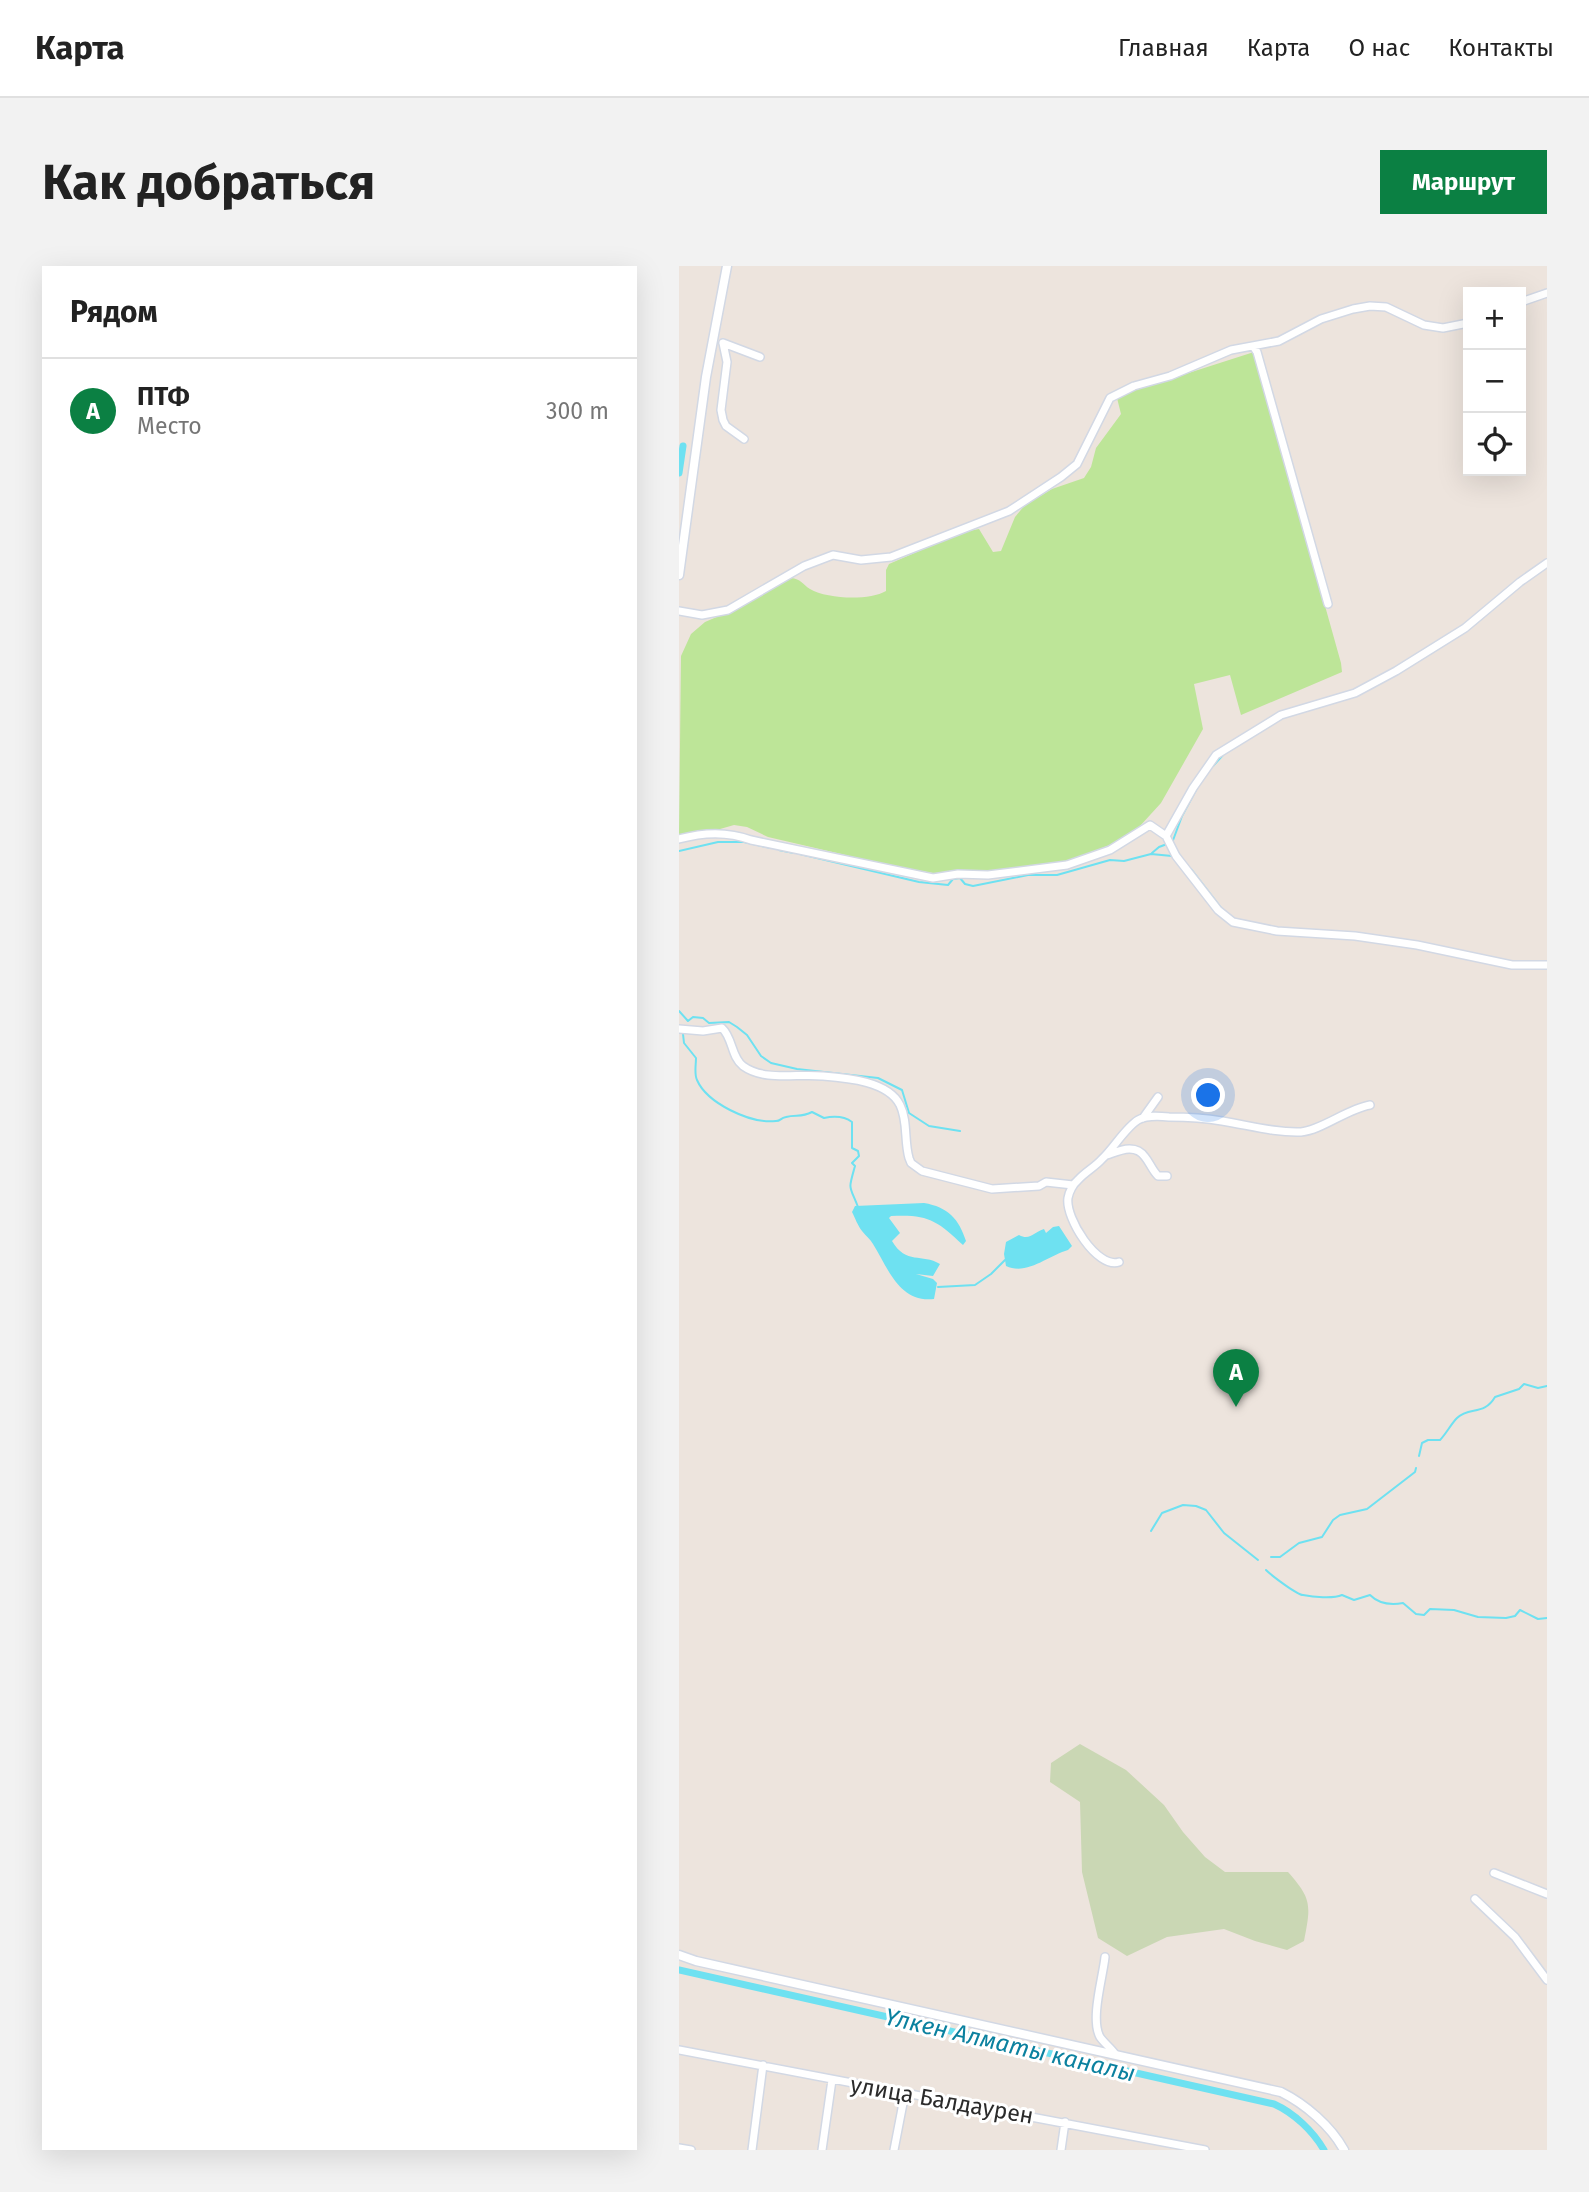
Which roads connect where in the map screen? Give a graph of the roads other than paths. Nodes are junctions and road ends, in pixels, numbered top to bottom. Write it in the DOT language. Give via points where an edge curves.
graph roads {
  1 [pos="727,266"];
  2 [pos="1547,293"];
  3 [pos="1526,300"];
  4 [pos="1463,324"];
  5 [pos="713,339"];
  6 [pos="723,343"];
  7 [pos="1253,346"];
  8 [pos="760,358"];
  9 [pos="744,439"];
  10 [pos="1547,563"];
  11 [pos="679,575"];
  12 [pos="1328,604"];
  13 [pos="679,611"];
  14 [pos="1166,836"];
  15 [pos="679,839"];
  16 [pos="1547,965"];
  17 [pos="679,1029"];
  18 [pos="1158,1097"];
  19 [pos="1370,1105"];
  20 [pos="1143,1118"];
  21 [pos="1106,1155"];
  22 [pos="1167,1176"];
  23 [pos="1073,1185"];
  24 [pos="1119,1262"];
  25 [pos="1494,1873"];
  26 [pos="1547,1894"];
  27 [pos="1475,1899"];
  28 [pos="679,1955"];
  29 [pos="1105,1957"];
  30 [pos="1547,1980"];
  31 [pos="679,2050"];
  32 [pos="1115,2054"];
  33 [pos="763,2066"];
  34 [pos="832,2080"];
  35 [pos="905,2093"];
  36 [pos="1065,2122"];
  37 [pos="681,2149"];
  38 [pos="691,2150"];
  39 [pos="752,2150"];
  40 [pos="822,2150"];
  41 [pos="894,2150"];
  42 [pos="1061,2150"];
  43 [pos="1205,2150"];
  44 [pos="1344,2150"];
  1 -- 5 [label="street"];
  2 -- 3 [label="street"];
  4 -- 7 [label="street" via="1434,327 1386,307 1370,306 1321,318 1279,341"];
  5 -- 6 [label="street"];
  5 -- 11 [label="street"];
  6 -- 8 [label="street"];
  6 -- 9 [label="street" via="727,362 723,420"];
  7 -- 12 [label="street"];
  7 -- 13 [label="street" via="1115,394 1077,464 996,516 891,557 870,560 833,555 804,566 728,610 702,615"];
  10 -- 14 [label="street" via="1465,628 1396,671 1355,693 1281,715 1216,755"];
  14 -- 15 [label="street" via="1150,825 1110,850 1067,864 933,878 734,834"];
  14 -- 16 [label="street" via="1218,910 1233,922 1277,931 1355,936 1512,965"];
  17 -- 23 [label="street" via="722,1028 740,1063 764,1074 822,1076 883,1088 900,1104 909,1158 922,1171 992,1189 1046,1182"];
  18 -- 20 [label="street"];
  19 -- 20 [label="street" via="1300,1132 1218,1120"];
  20 -- 21 [label="street"];
  21 -- 22 [label="street" via="1132,1149 1144,1155 1158,1176"];
  21 -- 23 [label="street"];
  23 -- 24 [label="street" via="1068,1198 1073,1223 1104,1261"];
  25 -- 26 [label="street"];
  27 -- 30 [label="street" via="1515,1937"];
  28 -- 32 [label="street"];
  29 -- 32 [label="street" via="1098,2028"];
  31 -- 33 [label="street, улица Балдаурен"];
  32 -- 44 [label="street" via="1281,2092 1318,2118"];
  33 -- 34 [label="street, улица Балдаурен"];
  33 -- 39 [label="street"];
  34 -- 35 [label="street, улица Балдаурен"];
  34 -- 40 [label="street"];
  35 -- 36 [label="street, улица Балдаурен"];
  35 -- 41 [label="street"];
  36 -- 42 [label="street"];
  36 -- 43 [label="street, улица Балдаурен"];
  37 -- 38 [label="street"];
}
